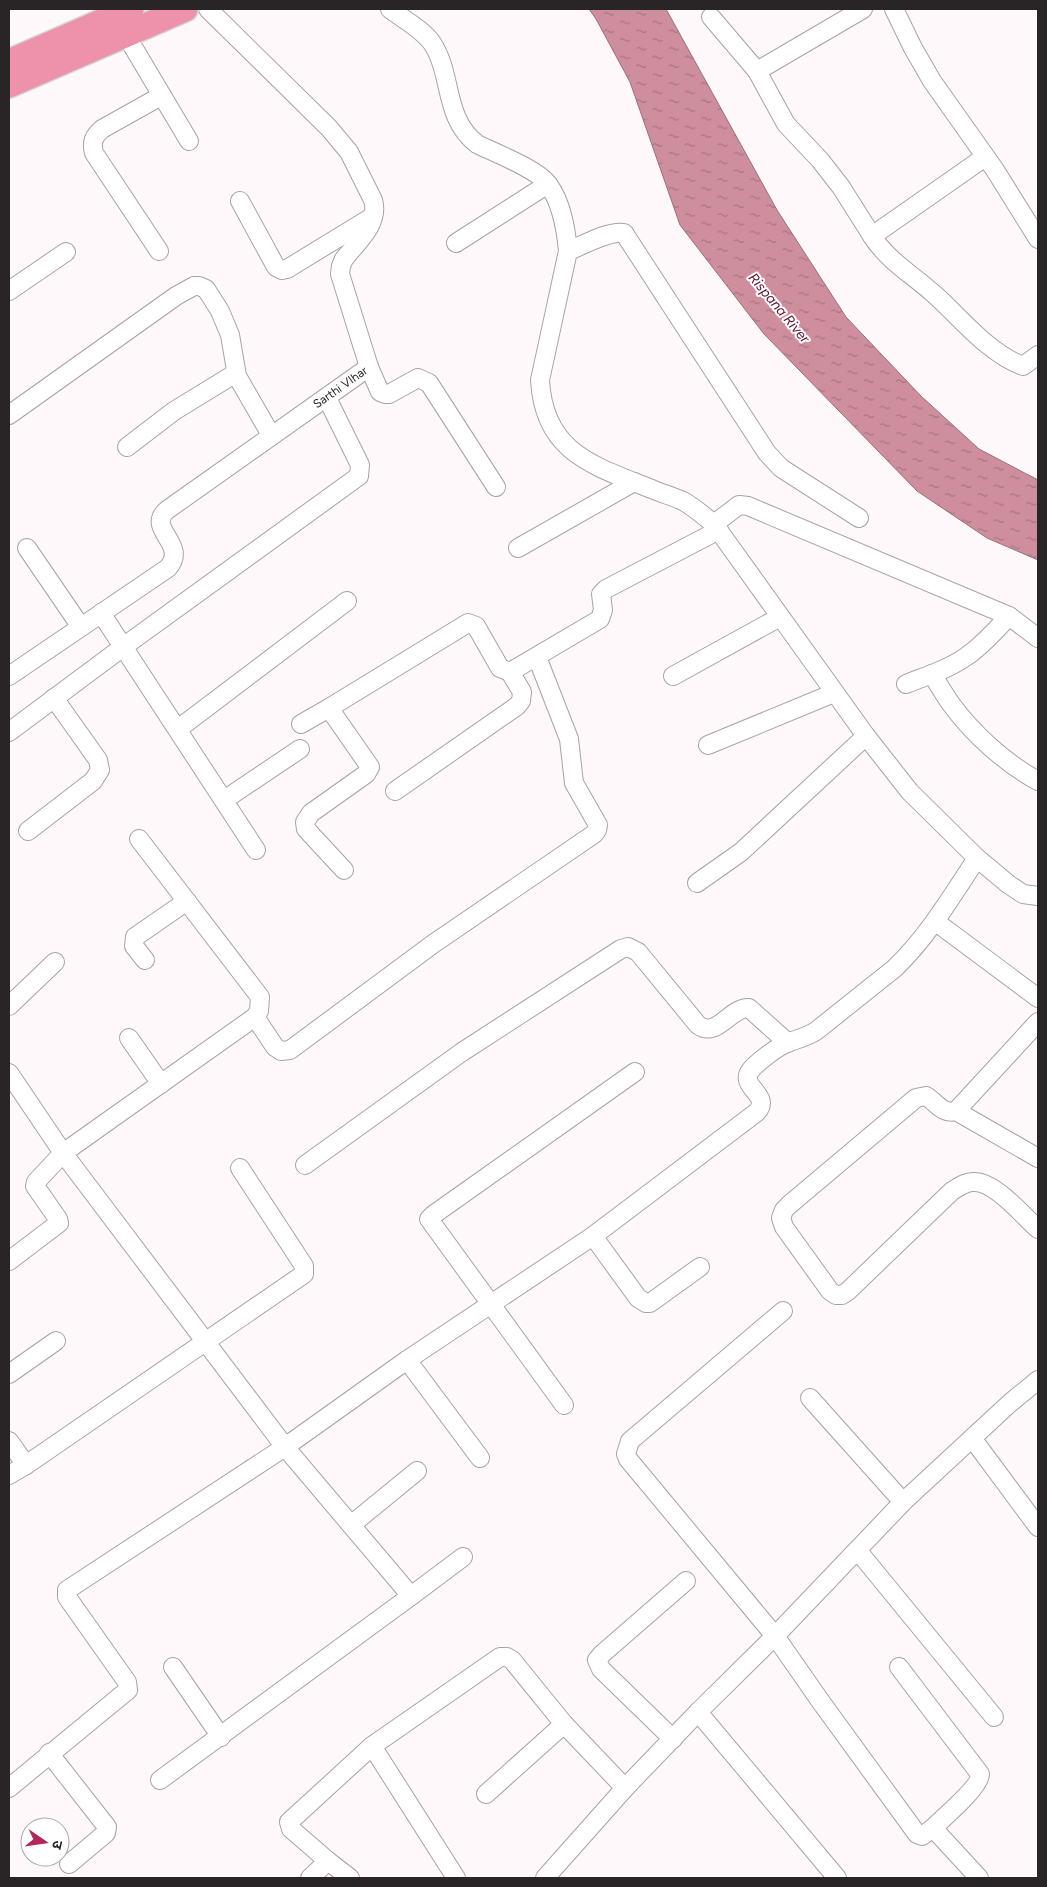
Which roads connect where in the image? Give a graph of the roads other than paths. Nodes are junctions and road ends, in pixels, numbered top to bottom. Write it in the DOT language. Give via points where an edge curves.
graph roads {
  1 [pos="130,9"];
  2 [pos="186,9"];
  3 [pos="208,9"];
  4 [pos="390,9"];
  5 [pos="863,9"];
  6 [pos="894,9"];
  7 [pos="98,15"];
  8 [pos="711,17"];
  9 [pos="126,35"];
  10 [pos="9,62"];
  11 [pos="757,71"];
  12 [pos="9,85"];
  13 [pos="161,96"];
  14 [pos="189,141"];
  15 [pos="985,157"];
  16 [pos="548,184"];
  17 [pos="240,200"];
  18 [pos="374,216"];
  19 [pos="872,236"];
  20 [pos="1038,239"];
  21 [pos="456,243"];
  22 [pos="159,250"];
  23 [pos="568,251"];
  24 [pos="66,252"];
  25 [pos="9,291"];
  26 [pos="1038,355"];
  27 [pos="369,367"];
  28 [pos="1031,368"];
  29 [pos="236,373"];
  30 [pos="327,398"];
  31 [pos="9,414"];
  32 [pos="272,435"];
  33 [pos="127,447"];
  34 [pos="634,482"];
  35 [pos="496,487"];
  36 [pos="859,518"];
  37 [pos="716,527"];
  38 [pos="27,548"];
  39 [pos="518,548"];
  40 [pos="347,601"];
  41 [pos="101,613"];
  42 [pos="1009,616"];
  43 [pos="780,617"];
  44 [pos="81,627"];
  45 [pos="1038,638"];
  46 [pos="123,646"];
  47 [pos="537,656"];
  48 [pos="510,672"];
  49 [pos="932,674"];
  50 [pos="9,676"];
  51 [pos="673,676"];
  52 [pos="906,684"];
  53 [pos="834,693"];
  54 [pos="54,698"];
  55 [pos="330,708"];
  56 [pos="301,724"];
  57 [pos="178,729"];
  58 [pos="9,732"];
  59 [pos="866,736"];
  60 [pos="708,745"];
  61 [pos="300,749"];
  62 [pos="1038,781"];
  63 [pos="396,790"];
  64 [pos="224,800"];
  65 [pos="28,831"];
  66 [pos="139,839"];
  67 [pos="256,850"];
  68 [pos="977,858"];
  69 [pos="344,870"];
  70 [pos="697,883"];
  71 [pos="1038,896"];
  72 [pos="187,901"];
  73 [pos="936,922"];
  74 [pos="145,960"];
  75 [pos="55,962"];
  76 [pos="1038,998"];
  77 [pos="9,1006"];
  78 [pos="255,1017"];
  79 [pos="1038,1022"];
  80 [pos="129,1038"];
  81 [pos="788,1043"];
  82 [pos="635,1072"];
  83 [pos="9,1073"];
  84 [pos="161,1084"];
  85 [pos="956,1111"];
  86 [pos="63,1153"];
  87 [pos="1038,1158"];
  88 [pos="305,1165"];
  89 [pos="240,1168"];
  90 [pos="1038,1229"];
  91 [pos="593,1236"];
  92 [pos="9,1261"];
  93 [pos="700,1267"];
  94 [pos="492,1304"];
  95 [pos="783,1312"];
  96 [pos="56,1341"];
  97 [pos="207,1341"];
  98 [pos="407,1360"];
  99 [pos="9,1374"];
  100 [pos="1038,1380"];
  101 [pos="810,1398"];
  102 [pos="564,1405"];
  103 [pos="972,1438"];
  104 [pos="9,1441"];
  105 [pos="285,1447"];
  106 [pos="480,1458"];
  107 [pos="26,1465"];
  108 [pos="416,1471"];
  109 [pos="9,1474"];
  110 [pos="903,1502"];
  111 [pos="351,1525"];
  112 [pos="1038,1526"];
  113 [pos="858,1551"];
  114 [pos="463,1557"];
  115 [pos="686,1582"];
  116 [pos="411,1596"];
  117 [pos="775,1636"];
  118 [pos="172,1667"];
  119 [pos="899,1667"];
  120 [pos="698,1712"];
  121 [pos="994,1717"];
  122 [pos="564,1724"];
  123 [pos="221,1737"];
  124 [pos="673,1739"];
  125 [pos="372,1746"];
  126 [pos="50,1754"];
  127 [pos="160,1780"];
  128 [pos="9,1788"];
  129 [pos="625,1788"];
  130 [pos="486,1794"];
  131 [pos="933,1828"];
  132 [pos="328,1860"];
  133 [pos="70,1864"];
  134 [pos="310,1878"];
  135 [pos="350,1878"];
  136 [pos="456,1878"];
  137 [pos="545,1878"];
  138 [pos="837,1878"];
  139 [pos="979,1878"];
  1 -- 7 [label="highway"];
  2 -- 9 [label="highway"];
  3 -- 18 [label="street" via="329,128 349,152 373,200"];
  4 -- 16 [label="street" via="431,42 438,54 453,110 468,137 538,175"];
  5 -- 11 [label="street"];
  6 -- 15 [label="street" via="924,69"];
  7 -- 10 [label="highway"];
  8 -- 11 [label="street"];
  9 -- 12 [label="highway"];
  9 -- 13 [label="street"];
  11 -- 19 [label="street" via="786,124 841,187"];
  13 -- 14 [label="street"];
  13 -- 22 [label="street" via="102,129 92,142 94,153"];
  15 -- 19 [label="street"];
  15 -- 20 [label="street"];
  16 -- 21 [label="street"];
  16 -- 23 [label="street" via="562,216"];
  17 -- 18 [label="street" via="276,267 282,270 287,270"];
  18 -- 27 [label="street, Sarthi VIhar" via="344,259 340,274"];
  19 -- 28 [label="street" via="890,258 997,352 1006,359"];
  23 -- 34 [label="street" via="540,380 546,418 572,451 596,466"];
  23 -- 36 [label="street" via="610,234 624,233 766,453 781,468"];
  24 -- 25 [label="street"];
  26 -- 28 [label="street"];
  27 -- 30 [label="street, Sarthi VIhar"];
  27 -- 35 [label="street" via="380,392 385,394 418,378 429,383"];
  29 -- 31 [label="street" via="234,350 226,323 206,289 194,286"];
  29 -- 32 [label="street"];
  29 -- 33 [label="street" via="174,411"];
  30 -- 32 [label="street, Sarthi VIhar"];
  30 -- 46 [label="street" via="360,465 359,476"];
  32 -- 41 [label="street, Sarthi VIhar" via="163,513 161,526 173,549 173,562"];
  34 -- 37 [label="street" via="682,501"];
  34 -- 39 [label="street"];
  37 -- 42 [label="street" via="739,505 748,506"];
  37 -- 43 [label="street"];
  37 -- 47 [label="street" via="603,591 604,610 600,620"];
  38 -- 44 [label="street"];
  40 -- 57 [label="street"];
  41 -- 44 [label="street, Sarthi VIhar"];
  41 -- 46 [label="street"];
  42 -- 45 [label="street"];
  42 -- 49 [label="street" via="966,657"];
  43 -- 51 [label="street"];
  43 -- 53 [label="street"];
  44 -- 50 [label="street, Sarthi VIhar"];
  46 -- 54 [label="street"];
  46 -- 57 [label="street"];
  47 -- 48 [label="street"];
  47 -- 78 [label="street" via="569,739 574,784 598,825 594,834 433,944 290,1050 281,1051 275,1047"];
  48 -- 55 [label="street" via="500,668 476,626 468,623"];
  48 -- 63 [label="street" via="522,692 517,706"];
  49 -- 52 [label="street"];
  49 -- 62 [label="street" via="949,702 975,732 1012,765"];
  53 -- 59 [label="street"];
  53 -- 60 [label="street"];
  54 -- 58 [label="street"];
  54 -- 65 [label="street" via="98,760 100,770 93,781"];
  55 -- 56 [label="street"];
  55 -- 69 [label="street" via="368,763 369,771 311,812 305,822 306,829"];
  57 -- 64 [label="street"];
  59 -- 68 [label="street" via="910,792"];
  59 -- 70 [label="street" via="741,852"];
  61 -- 64 [label="street"];
  64 -- 67 [label="street"];
  66 -- 72 [label="street"];
  68 -- 71 [label="street" via="1016,890"];
  68 -- 73 [label="street"];
  72 -- 74 [label="street" via="135,937 134,946"];
  72 -- 78 [label="street" via="260,998"];
  73 -- 76 [label="street"];
  73 -- 81 [label="street" via="894,968 816,1031"];
  75 -- 77 [label="street"];
  78 -- 84 [label="street"];
  79 -- 85 [label="street"];
  80 -- 84 [label="street"];
  81 -- 88 [label="street" via="749,1008 712,1028 703,1028 638,952 628,947 462,1052"];
  81 -- 91 [label="street" via="748,1073 748,1082 762,1103 757,1112"];
  82 -- 94 [label="street" via="430,1217 431,1223"];
  83 -- 86 [label="street"];
  84 -- 86 [label="street"];
  85 -- 87 [label="street"];
  85 -- 90 [label="street" via="945,1111 926,1096 916,1098 784,1210 781,1218 784,1227 836,1295 848,1290 964,1184 981,1182 992,1187"];
  86 -- 92 [label="street" via="35,1186 59,1223"];
  86 -- 97 [label="street"];
  89 -- 97 [label="street" via="305,1271"];
  91 -- 93 [label="street" via="638,1298 646,1303"];
  91 -- 94 [label="street"];
  94 -- 98 [label="street"];
  94 -- 102 [label="street"];
  95 -- 117 [label="street" via="630,1441 626,1450 628,1459"];
  96 -- 99 [label="street"];
  97 -- 105 [label="street"];
  97 -- 107 [label="street"];
  98 -- 105 [label="street"];
  98 -- 106 [label="street"];
  100 -- 103 [label="street"];
  101 -- 110 [label="street"];
  103 -- 110 [label="street"];
  103 -- 112 [label="street"];
  104 -- 107 [label="street"];
  105 -- 111 [label="street"];
  105 -- 126 [label="street" via="67,1590 67,1597 127,1682 128,1688"];
  107 -- 109 [label="street"];
  108 -- 111 [label="street"];
  110 -- 113 [label="street"];
  111 -- 116 [label="street"];
  113 -- 117 [label="street"];
  113 -- 121 [label="street"];
  114 -- 116 [label="street"];
  115 -- 124 [label="street" via="598,1660 601,1669"];
  116 -- 123 [label="street"];
  117 -- 120 [label="street"];
  117 -- 131 [label="street" via="917,1834 922,1836"];
  118 -- 123 [label="street"];
  119 -- 131 [label="street" via="980,1774 977,1783"];
  120 -- 124 [label="street"];
  120 -- 138 [label="street"];
  122 -- 125 [label="street" via="512,1660 504,1656"];
  122 -- 129 [label="street"];
  122 -- 130 [label="street"];
  123 -- 127 [label="street"];
  124 -- 129 [label="street"];
  125 -- 132 [label="street" via="289,1822 290,1829"];
  125 -- 136 [label="street"];
  126 -- 128 [label="street"];
  126 -- 133 [label="street" via="108,1827 106,1833"];
  129 -- 137 [label="street"];
  131 -- 139 [label="street"];
  132 -- 134 [label="street"];
  132 -- 135 [label="street"];
}
